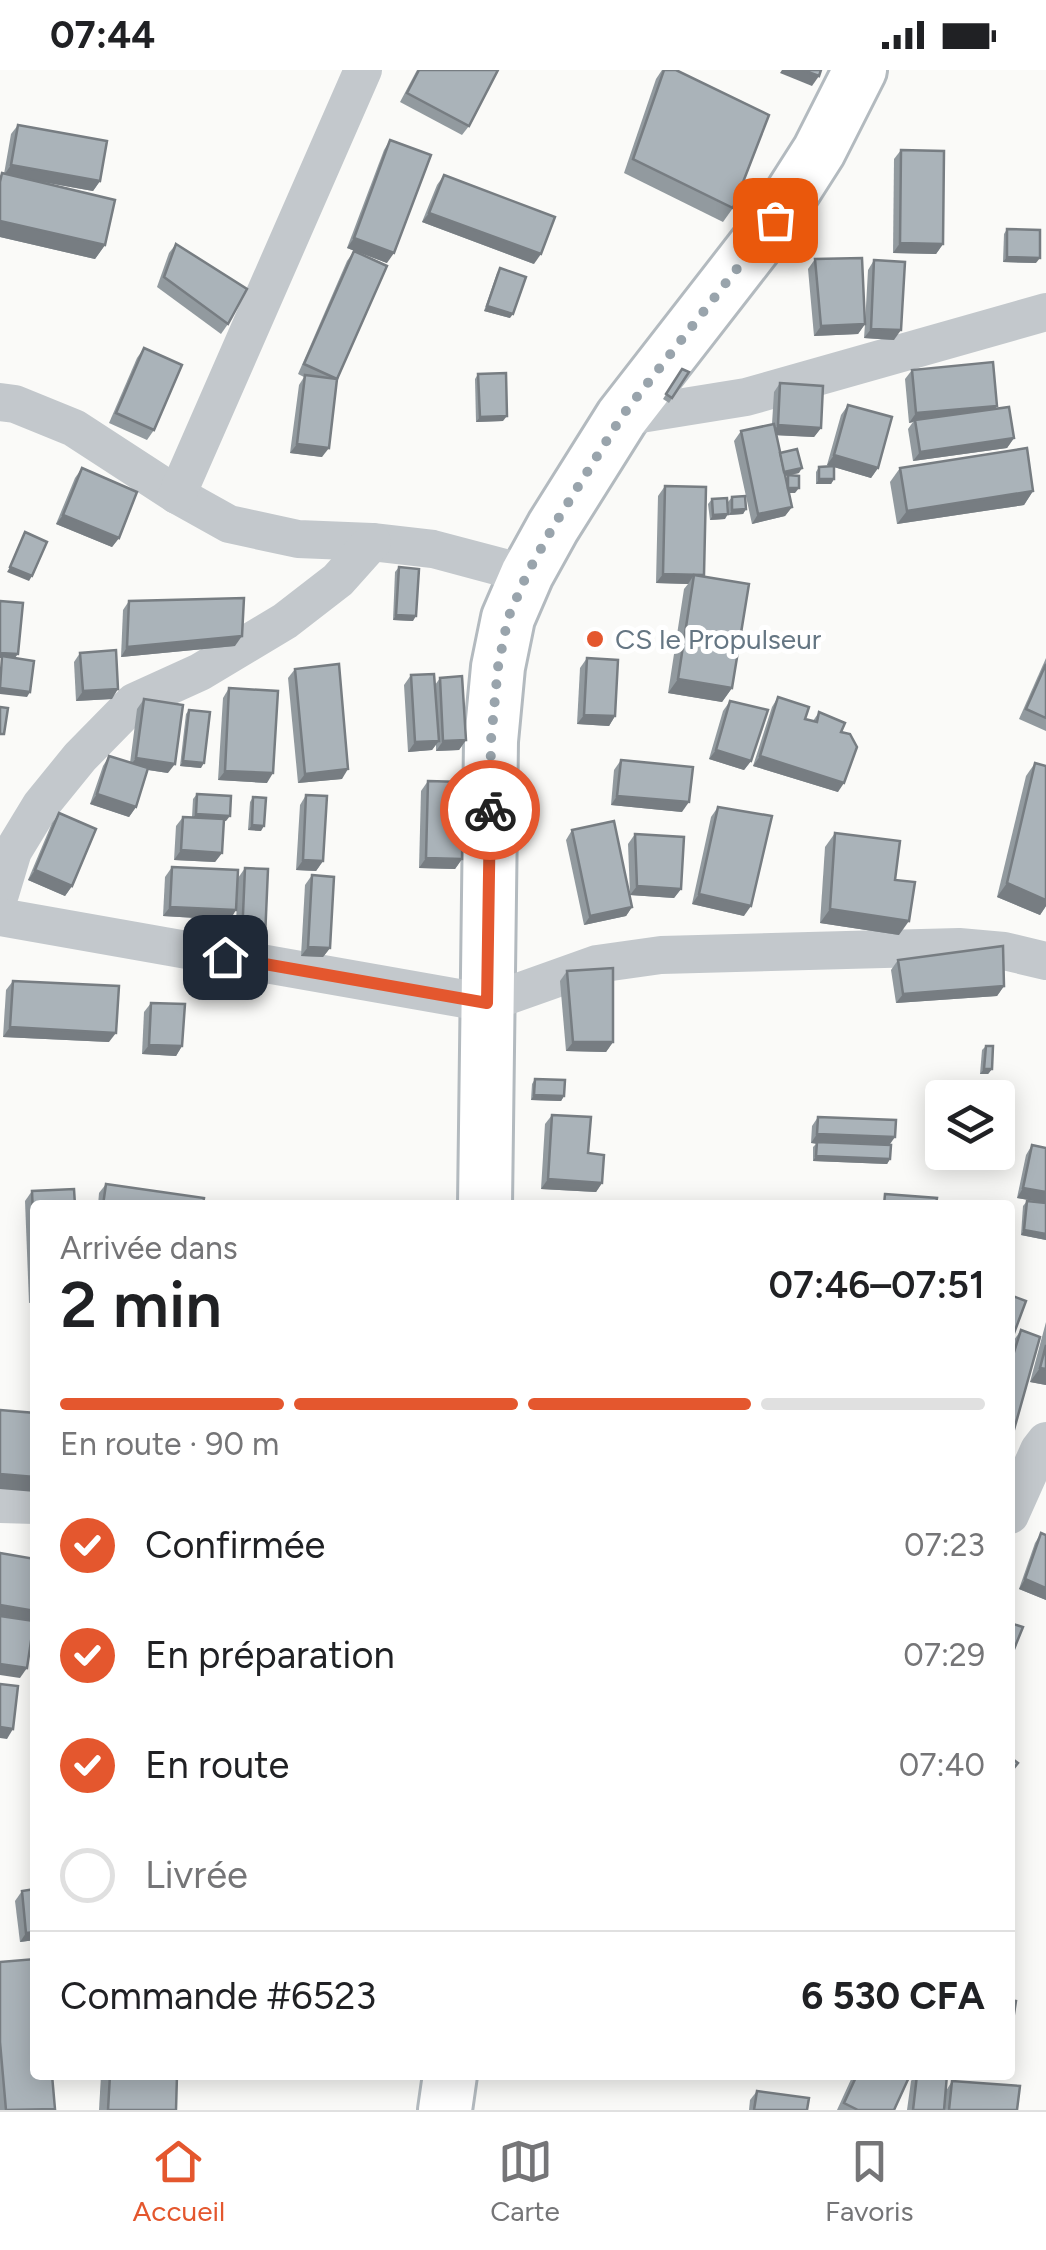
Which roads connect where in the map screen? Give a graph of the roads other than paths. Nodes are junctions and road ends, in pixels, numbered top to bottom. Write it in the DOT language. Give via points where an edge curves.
graph roads {
  1 [pos="363,70"];
  2 [pos="860,70"];
  3 [pos="1046,312"];
  4 [pos="0,402"];
  5 [pos="622,416"];
  6 [pos="177,495"];
  7 [pos="372,542"];
  8 [pos="527,574"];
  9 [pos="0,894"];
  10 [pos="0,917"];
  11 [pos="1046,961"];
  12 [pos="487,1003"];
  13 [pos="484,1200"];
  14 [pos="1046,1441"];
  15 [pos="0,1504"];
  16 [pos="1015,1504"];
  17 [pos="30,1505"];
  18 [pos="449,2080"];
  19 [pos="445,2110"];
  1 -- 6 [label="street"];
  2 -- 5 [label="main road" via="775,220"];
  3 -- 5 [label="street" via="746,397"];
  4 -- 6 [label="street" via="74,428"];
  5 -- 8 [label="main road"];
  6 -- 7 [label="street" via="230,524 298,539"];
  7 -- 8 [label="street" via="434,549"];
  7 -- 9 [label="street" via="338,580 284,620 200,672 134,702 41,805 13,850"];
  8 -- 12 [label="main road" via="508,618 492,722"];
  10 -- 12 [label="street"];
  11 -- 12 [label="street" via="960,947 661,955 597,964"];
  12 -- 13 [label="main road"];
  14 -- 16 [label="street"];
  15 -- 17 [label="street"];
  18 -- 19 [label="main road"];
}
